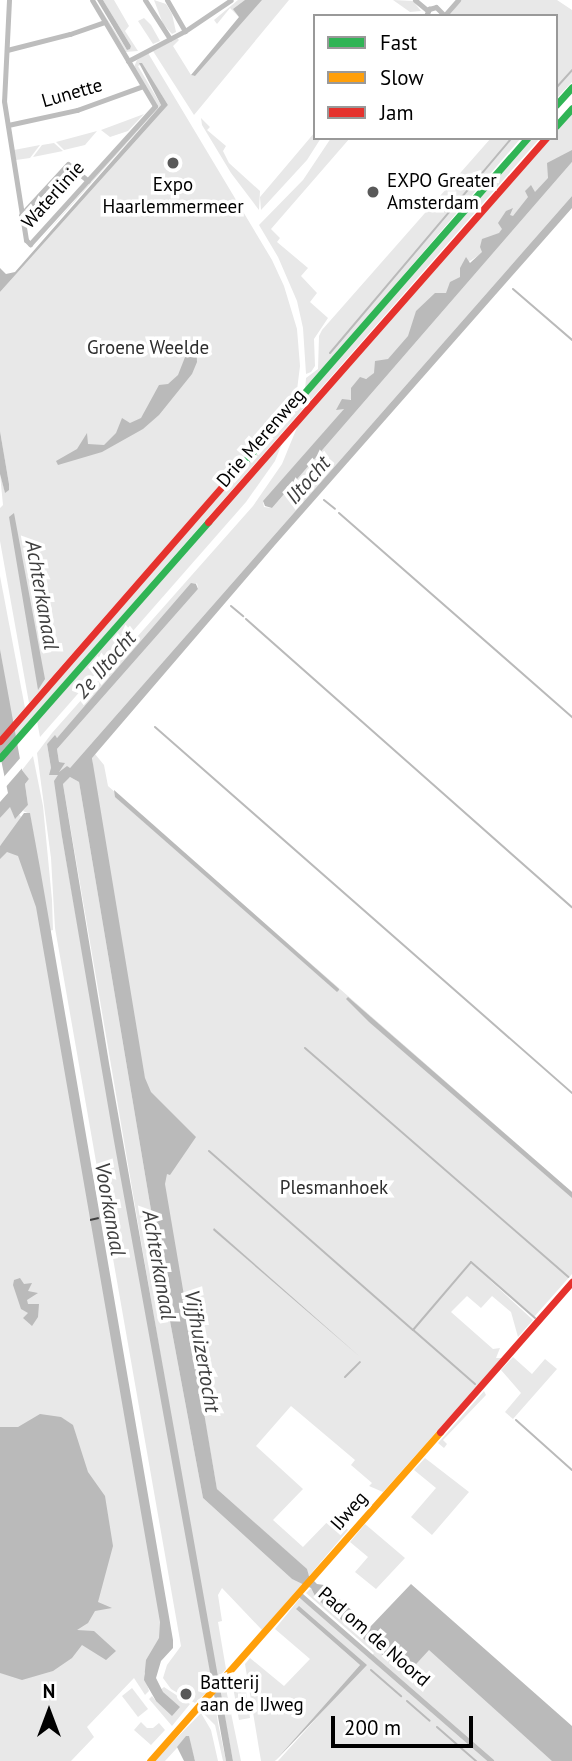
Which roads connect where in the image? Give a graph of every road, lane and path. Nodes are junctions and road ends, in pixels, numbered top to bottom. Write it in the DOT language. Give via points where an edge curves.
graph roads {
  1 [pos="9,0"];
  2 [pos="92,0"];
  3 [pos="145,0"];
  4 [pos="167,0"];
  5 [pos="230,0"];
  6 [pos="443,0"];
  7 [pos="458,0"];
  8 [pos="418,1"];
  9 [pos="221,3"];
  10 [pos="437,8"];
  11 [pos="427,13"];
  12 [pos="444,14"];
  13 [pos="446,14"];
  14 [pos="105,22"];
  15 [pos="185,31"];
  16 [pos="170,39"];
  17 [pos="7,50"];
  18 [pos="128,61"];
  19 [pos="143,86"];
  20 [pos="572,87"];
  21 [pos="558,103"];
  22 [pos="572,108"];
  23 [pos="558,124"];
  24 [pos="8,125"];
  25 [pos="525,140"];
  26 [pos="543,140"];
  27 [pos="88,181"];
  28 [pos="22,215"];
  29 [pos="0,741"];
  30 [pos="0,758"];
  31 [pos="572,1282"];
  32 [pos="298,1593"];
  33 [pos="150,1761"];
  34 [pos="491,1761"];
  1 -- 17 [label="street, Waterlinie"];
  2 -- 14 [label="street, Waterlinie"];
  3 -- 16 [label="street"];
  4 -- 15 [label="street"];
  5 -- 9 [label="street"];
  6 -- 10 [label="street"];
  7 -- 13 [label="street"];
  8 -- 11 [label="street"];
  9 -- 15 [label="street"];
  10 -- 11 [label="street"];
  10 -- 12 [label="street"];
  14 -- 17 [label="street"];
  14 -- 18 [label="street, Waterlinie"];
  15 -- 16 [label="street"];
  16 -- 18 [label="street"];
  17 -- 24 [label="street, Waterlinie" via="4,94"];
  18 -- 19 [label="street, Waterlinie"];
  19 -- 24 [label="street, Lunette" via="77,110"];
  19 -- 27 [label="street, Waterlinie" via="155,106"];
  20 -- 21 [label="main road"];
  22 -- 23 [label="main road"];
  24 -- 28 [label="street, Waterlinie"];
  25 -- 29 [label="main road, Drie Merenweg"];
  26 -- 30 [label="main road, Drie Merenweg"];
  27 -- 28 [label="street" via="68,164"];
  27 -- 28 [label="street, Waterlinie" via="33,243 26,240"];
  31 -- 32 [label="main road, IJweg"];
  32 -- 33 [label="main road, IJweg"];
  32 -- 34 [label="street, Pad om de Noord"];
}
